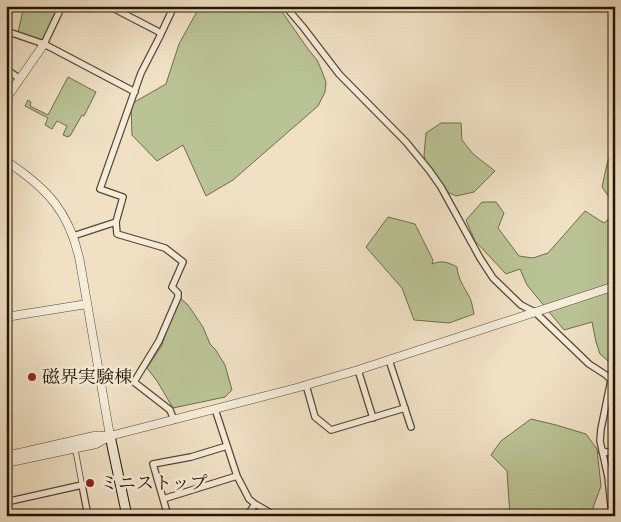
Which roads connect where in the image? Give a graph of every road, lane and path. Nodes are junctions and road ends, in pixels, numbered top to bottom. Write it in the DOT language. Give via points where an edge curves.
graph roads {
  1 [pos="62,6"];
  2 [pos="109,6"];
  3 [pos="174,6"];
  4 [pos="285,6"];
  5 [pos="6,31"];
  6 [pos="161,33"];
  7 [pos="44,44"];
  8 [pos="6,70"];
  9 [pos="20,79"];
  10 [pos="135,92"];
  11 [pos="6,99"];
  12 [pos="6,161"];
  13 [pos="116,222"];
  14 [pos="73,236"];
  15 [pos="615,286"];
  16 [pos="87,304"];
  17 [pos="535,312"];
  18 [pos="6,317"];
  19 [pos="389,360"];
  20 [pos="358,370"];
  21 [pos="306,385"];
  22 [pos="405,408"];
  23 [pos="215,409"];
  24 [pos="373,418"];
  25 [pos="174,420"];
  26 [pos="411,427"];
  27 [pos="110,436"];
  28 [pos="227,446"];
  29 [pos="602,452"];
  30 [pos="76,453"];
  31 [pos="615,454"];
  32 [pos="6,456"];
  33 [pos="6,464"];
  34 [pos="238,476"];
  35 [pos="82,485"];
  36 [pos="163,499"];
  37 [pos="6,502"];
  38 [pos="255,504"];
  39 [pos="88,516"];
  40 [pos="127,516"];
  41 [pos="168,516"];
  42 [pos="210,516"];
  43 [pos="217,516"];
  44 [pos="247,516"];
  45 [pos="276,516"];
  46 [pos="612,516"];
  1 -- 7 [label="street"];
  2 -- 6 [label="street"];
  3 -- 6 [label="street"];
  4 -- 17 [label="street" via="339,74 430,170 493,278 521,305"];
  5 -- 7 [label="street"];
  6 -- 10 [label="street"];
  7 -- 9 [label="street"];
  7 -- 10 [label="street"];
  8 -- 9 [label="street"];
  9 -- 11 [label="street"];
  10 -- 13 [label="street" via="100,189 123,197"];
  12 -- 14 [label="street" via="32,179 51,198"];
  13 -- 14 [label="street"];
  13 -- 25 [label="street" via="118,234 165,248 184,262 172,287 178,297 159,341 134,382 170,410"];
  14 -- 16 [label="street"];
  15 -- 17 [label="street"];
  16 -- 18 [label="street"];
  16 -- 27 [label="street"];
  17 -- 19 [label="street"];
  17 -- 29 [label="street" via="589,364 611,380 601,429"];
  19 -- 20 [label="street"];
  19 -- 22 [label="street"];
  20 -- 21 [label="street"];
  20 -- 24 [label="street"];
  21 -- 23 [label="street"];
  21 -- 24 [label="street" via="316,417 331,430"];
  22 -- 24 [label="street"];
  22 -- 26 [label="street"];
  23 -- 25 [label="street"];
  23 -- 28 [label="street"];
  25 -- 27 [label="street"];
  27 -- 32 [label="street" via="94,436"];
  27 -- 33 [label="street" via="96,444"];
  27 -- 40 [label="main road"];
  28 -- 34 [label="street"];
  28 -- 36 [label="street" via="153,464"];
  29 -- 31 [label="street"];
  29 -- 46 [label="street"];
  30 -- 35 [label="street"];
  34 -- 36 [label="street"];
  34 -- 38 [label="street"];
  35 -- 37 [label="street"];
  35 -- 39 [label="street"];
  36 -- 41 [label="street"];
  38 -- 44 [label="street"];
  38 -- 45 [label="street"];
  42 -- 43 [label="street"];
}
